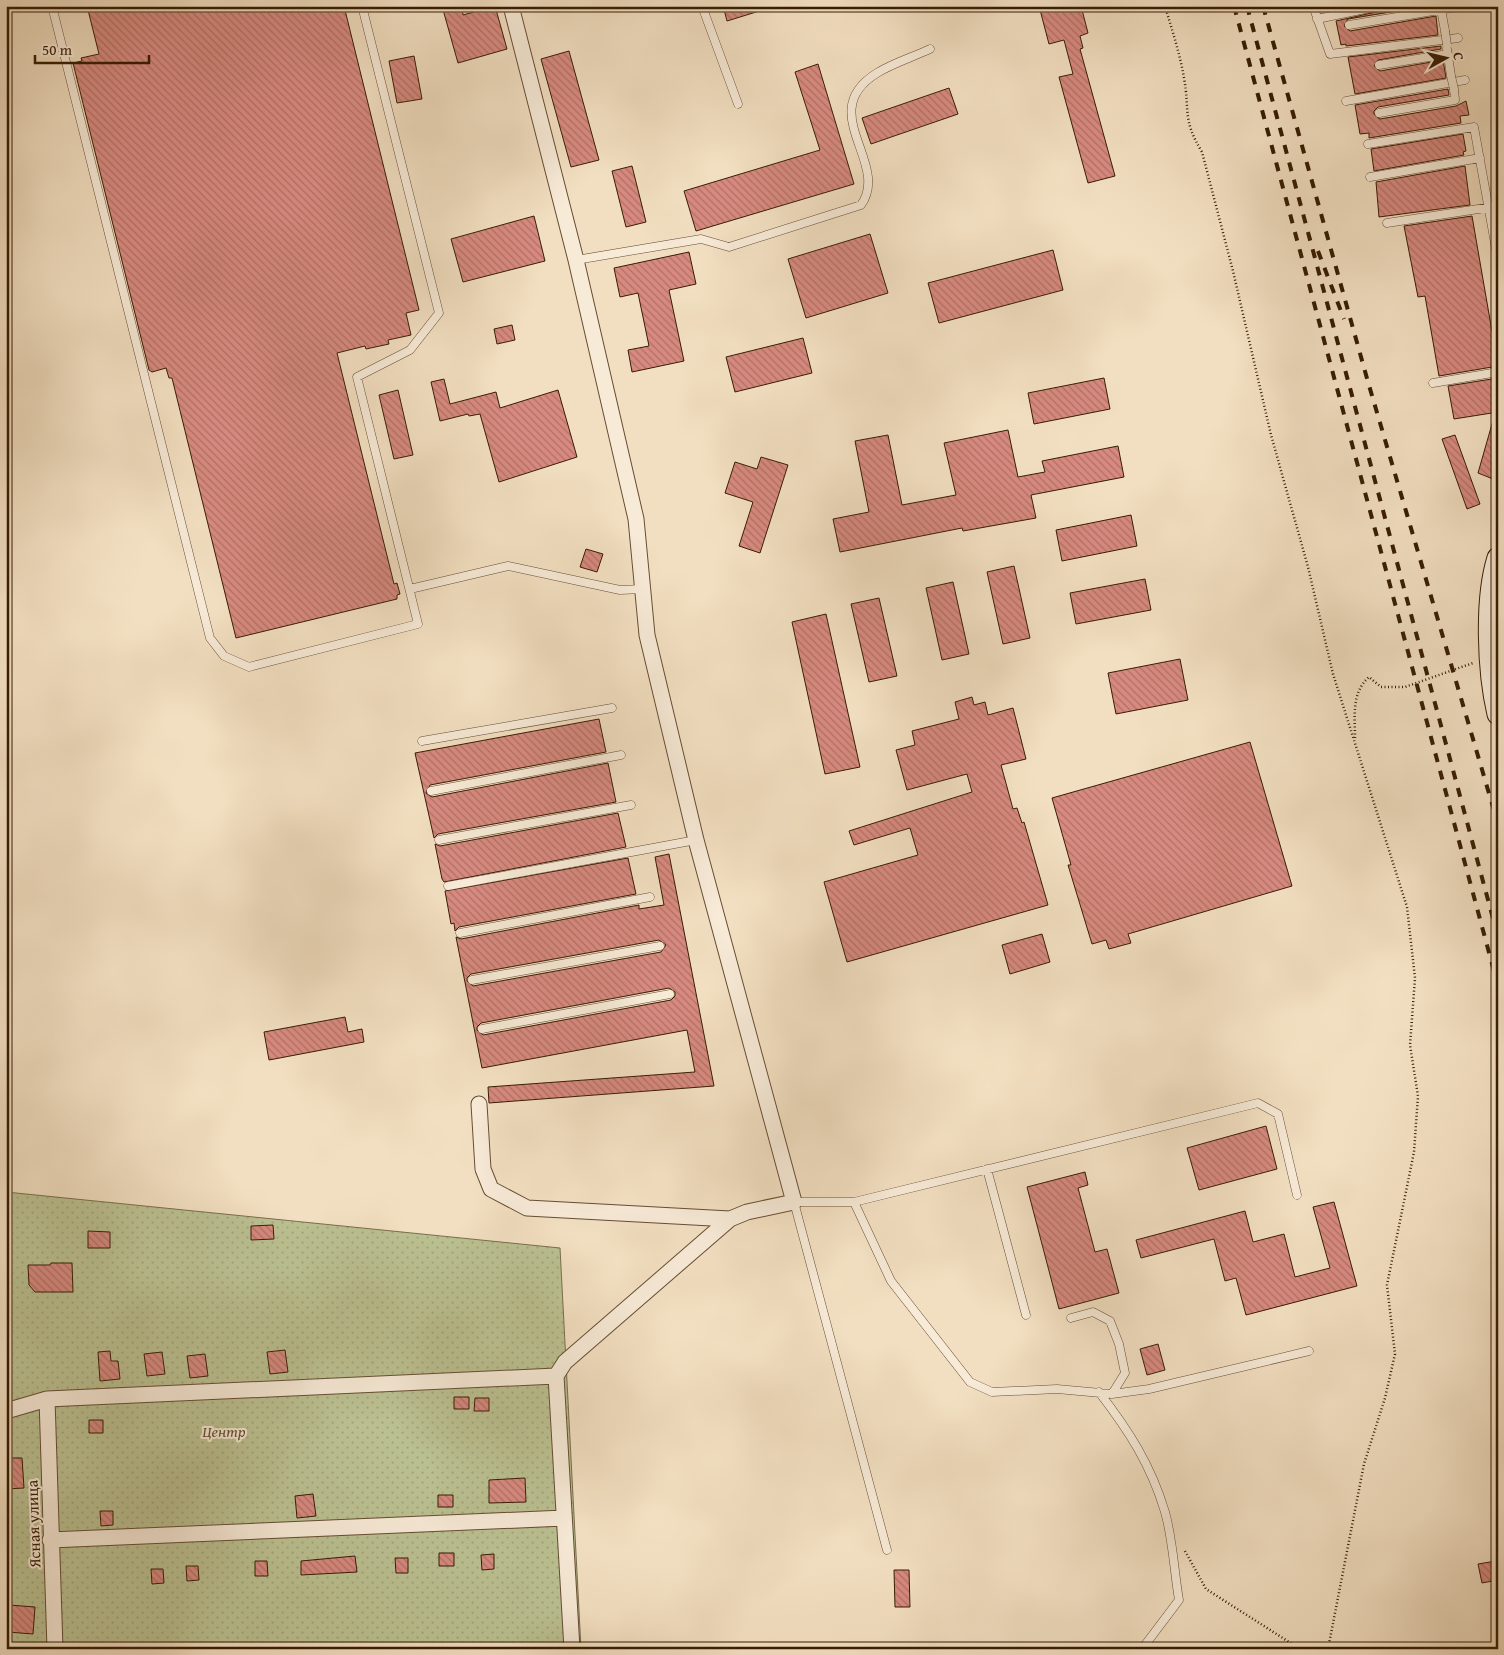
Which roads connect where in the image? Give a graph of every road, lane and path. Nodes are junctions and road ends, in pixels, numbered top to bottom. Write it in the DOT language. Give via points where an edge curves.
graph roads {
  1 [pos="52,6"];
  2 [pos="362,6"];
  3 [pos="511,6"];
  4 [pos="702,6"];
  5 [pos="1165,6"];
  6 [pos="1313,6"];
  7 [pos="1380,6"];
  8 [pos="1462,6"];
  9 [pos="1441,9"];
  10 [pos="1317,19"];
  11 [pos="1349,25"];
  12 [pos="1458,38"];
  13 [pos="930,49"];
  14 [pos="1448,54"];
  15 [pos="1379,65"];
  16 [pos="1465,80"];
  17 [pos="1346,100"];
  18 [pos="738,104"];
  19 [pos="1379,113"];
  20 [pos="1368,144"];
  21 [pos="1480,158"];
  22 [pos="1370,177"];
  23 [pos="1488,206"];
  24 [pos="1498,206"];
  25 [pos="1387,223"];
  26 [pos="576,260"];
  27 [pos="1498,260"];
  28 [pos="1498,372"];
  29 [pos="1433,383"];
  30 [pos="1498,558"];
  31 [pos="410,589"];
  32 [pos="643,589"];
  33 [pos="1490,657"];
  34 [pos="612,708"];
  35 [pos="1498,714"];
  36 [pos="422,741"];
  37 [pos="1355,742"];
  38 [pos="621,755"];
  39 [pos="431,791"];
  40 [pos="632,805"];
  41 [pos="439,840"];
  42 [pos="696,840"];
  43 [pos="448,886"];
  44 [pos="650,897"];
  45 [pos="460,933"];
  46 [pos="660,946"];
  47 [pos="472,980"];
  48 [pos="670,994"];
  49 [pos="482,1029"];
  50 [pos="479,1104"];
  51 [pos="987,1169"];
  52 [pos="1297,1195"];
  53 [pos="794,1202"];
  54 [pos="854,1202"];
  55 [pos="730,1219"];
  56 [pos="1026,1315"];
  57 [pos="1071,1318"];
  58 [pos="1309,1351"];
  59 [pos="556,1376"];
  60 [pos="1099,1392"];
  61 [pos="1112,1394"];
  62 [pos="47,1399"];
  63 [pos="6,1411"];
  64 [pos="564,1518"];
  65 [pos="50,1540"];
  66 [pos="1183,1548"];
  67 [pos="886,1550"];
  68 [pos="55,1649"];
  69 [pos="572,1649"];
  70 [pos="1142,1649"];
  71 [pos="1300,1649"];
  72 [pos="1328,1649"];
  1 -- 31 [label="lane" via="210,638 224,656 249,667 418,624"];
  2 -- 31 [label="lane" via="439,313 410,350 357,377"];
  3 -- 26 [label="street"];
  4 -- 18 [label="lane"];
  5 -- 37 [label="path" via="1184,78 1187,119 1202,152 1271,435 1308,567 1333,674"];
  6 -- 10 [label="lane"];
  7 -- 10 [label="lane"];
  8 -- 9 [label="lane"];
  9 -- 11 [label="lane"];
  9 -- 14 [label="lane, bridge"];
  10 -- 12 [label="lane" via="1330,54"];
  13 -- 26 [label="lane" via="876,73 858,91 850,105 869,180 868,194 861,205 729,247 701,239"];
  14 -- 15 [label="lane"];
  14 -- 19 [label="lane, bridge" via="1455,100"];
  16 -- 17 [label="lane"];
  20 -- 21 [label="lane" via="1474,127"];
  21 -- 22 [label="lane"];
  21 -- 23 [label="lane"];
  23 -- 24 [label="lane"];
  23 -- 25 [label="lane"];
  23 -- 27 [label="lane"];
  26 -- 32 [label="street" via="636,519"];
  28 -- 29 [label="lane"];
  30 -- 33 [label="main road" via="1491,594"];
  31 -- 32 [label="lane" via="508,566 620,590"];
  32 -- 42 [label="street" via="647,634"];
  33 -- 35 [label="main road"];
  33 -- 37 [label="path" via="1405,687 1381,687 1369,677 1361,684 1356,698"];
  34 -- 36 [label="lane"];
  37 -- 72 [label="path" via="1408,908 1415,978 1410,1044 1418,1096 1414,1152 1388,1285 1395,1354 1364,1464"];
  38 -- 39 [label="lane"];
  40 -- 41 [label="lane"];
  42 -- 43 [label="lane"];
  42 -- 53 [label="street"];
  44 -- 45 [label="lane"];
  46 -- 47 [label="lane"];
  48 -- 49 [label="lane"];
  50 -- 55 [label="street" via="483,1169 491,1189 527,1208"];
  51 -- 52 [label="lane" via="1258,1103 1278,1114"];
  51 -- 54 [label="lane"];
  51 -- 56 [label="lane"];
  53 -- 54 [label="lane"];
  53 -- 55 [label="street"];
  53 -- 67 [label="lane"];
  54 -- 60 [label="lane" via="890,1281 970,1382 992,1392 1057,1389"];
  55 -- 59 [label="street" via="565,1362"];
  57 -- 61 [label="lane" via="1093,1312 1110,1321 1125,1373"];
  58 -- 61 [label="lane" via="1149,1389"];
  59 -- 62 [label="street"];
  59 -- 64 [label="street"];
  60 -- 61 [label="lane"];
  60 -- 70 [label="lane" via="1128,1430 1151,1471 1165,1514 1180,1600"];
  62 -- 63 [label="street"];
  62 -- 65 [label="street, Ясная улица"];
  64 -- 65 [label="street"];
  64 -- 69 [label="street"];
  65 -- 68 [label="street, Ясная улица"];
  66 -- 71 [label="path" via="1206,1589"];
}
